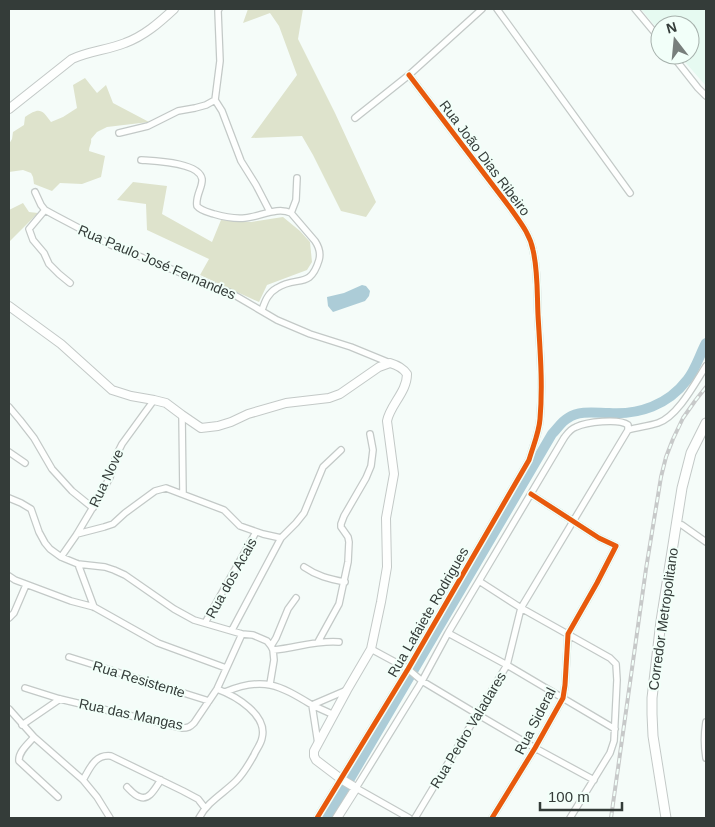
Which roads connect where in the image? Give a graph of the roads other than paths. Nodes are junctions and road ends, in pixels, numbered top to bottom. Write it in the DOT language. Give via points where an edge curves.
graph roads {
  1 [pos="174,9"];
  2 [pos="218,9"];
  3 [pos="482,9"];
  4 [pos="497,9"];
  5 [pos="635,9"];
  6 [pos="650,27"];
  7 [pos="680,65"];
  8 [pos="409,75"];
  9 [pos="706,96"];
  10 [pos="216,100"];
  11 [pos="9,108"];
  12 [pos="355,118"];
  13 [pos="119,133"];
  14 [pos="141,160"];
  15 [pos="297,178"];
  16 [pos="34,192"];
  17 [pos="630,193"];
  18 [pos="45,210"];
  19 [pos="270,212"];
  20 [pos="291,213"];
  21 [pos="70,283"];
  22 [pos="9,306"];
  23 [pos="262,310"];
  24 [pos="390,362"];
  25 [pos="706,366"];
  26 [pos="154,400"];
  27 [pos="9,407"];
  28 [pos="540,409"];
  29 [pos="182,415"];
  30 [pos="706,423"];
  31 [pos="628,430"];
  32 [pos="370,434"];
  33 [pos="706,434"];
  34 [pos="341,450"];
  35 [pos="9,452"];
  36 [pos="25,462"];
  37 [pos="183,494"];
  38 [pos="531,494"];
  39 [pos="9,498"];
  40 [pos="93,508"];
  41 [pos="573,521"];
  42 [pos="682,525"];
  43 [pos="256,532"];
  44 [pos="77,534"];
  45 [pos="281,538"];
  46 [pos="706,542"];
  47 [pos="61,557"];
  48 [pos="78,564"];
  49 [pos="304,568"];
  50 [pos="9,576"];
  51 [pos="479,581"];
  52 [pos="345,582"];
  53 [pos="26,585"];
  54 [pos="296,598"];
  55 [pos="94,607"];
  56 [pos="522,608"];
  57 [pos="9,618"];
  58 [pos="205,624"];
  59 [pos="232,630"];
  60 [pos="448,633"];
  61 [pos="242,634"];
  62 [pos="568,634"];
  63 [pos="318,642"];
  64 [pos="340,642"];
  65 [pos="272,648"];
  66 [pos="371,649"];
  67 [pos="69,657"];
  68 [pos="507,666"];
  69 [pos="226,668"];
  70 [pos="410,670"];
  71 [pos="420,680"];
  72 [pos="270,684"];
  73 [pos="25,688"];
  74 [pos="217,689"];
  75 [pos="347,690"];
  76 [pos="226,692"];
  77 [pos="563,698"];
  78 [pos="60,699"];
  79 [pos="209,701"];
  80 [pos="312,705"];
  81 [pos="9,709"];
  82 [pos="477,714"];
  83 [pos="334,715"];
  84 [pos="706,722"];
  85 [pos="22,725"];
  86 [pos="615,729"];
  87 [pos="34,737"];
  88 [pos="318,744"];
  89 [pos="535,748"];
  90 [pos="706,758"];
  91 [pos="83,780"];
  92 [pos="161,780"];
  93 [pos="343,780"];
  94 [pos="594,780"];
  95 [pos="127,786"];
  96 [pos="354,787"];
  97 [pos="58,797"];
  98 [pos="205,808"];
  99 [pos="110,818"];
  100 [pos="199,818"];
  101 [pos="317,818"];
  102 [pos="337,818"];
  103 [pos="408,818"];
  104 [pos="415,818"];
  105 [pos="492,818"];
  106 [pos="570,818"];
  107 [pos="666,818"];
  108 [pos="671,818"];
  1 -- 11 [label="main road" via="135,40 72,59"];
  2 -- 10 [label="street" via="220,61"];
  3 -- 8 [label="street"];
  4 -- 17 [label="street"];
  5 -- 6 [label="street"];
  7 -- 9 [label="street"];
  8 -- 12 [label="street"];
  8 -- 28 [label="street, Rua João Dias Ribeiro" via="511,209 530,241 537,291 542,375"];
  10 -- 13 [label="street" via="178,111 148,126"];
  10 -- 19 [label="street" via="241,161"];
  14 -- 19 [label="street" via="184,165 196,170 202,180 196,202 202,210 234,218"];
  15 -- 20 [label="street" via="296,200"];
  16 -- 18 [label="street"];
  18 -- 21 [label="street" via="29,229 48,264"];
  18 -- 23 [label="street, Rua Paulo José Fernandes" via="110,245 224,290"];
  19 -- 20 [label="street" via="283,210"];
  20 -- 23 [label="street" via="319,246 320,256 311,276 277,287 270,293"];
  22 -- 26 [label="main road" via="61,344 112,390"];
  23 -- 24 [label="street, Rua Paulo José Fernandes" via="310,334"];
  24 -- 29 [label="main road" via="329,398 286,402 209,428 201,428"];
  24 -- 66 [label="main road" via="404,370 407,379 387,421 394,474 386,518 387,567"];
  25 -- 31 [label="street" via="671,414 660,422"];
  26 -- 29 [label="main road" via="170,405"];
  26 -- 40 [label="street, Rua Nove" via="119,449 110,477"];
  27 -- 40 [label="street" via="34,438 52,469"];
  28 -- 70 [label="street, Rua Lafaiete Rodrigues" via="529,460"];
  29 -- 37 [label="street"];
  30 -- 107 [label="main road, Corredor Metropolitano" via="691,454 682,488 652,698 653,736"];
  31 -- 38 [label="street, Rua Lafaiete Rodrigues" via="626,423 617,421 585,425 569,431"];
  31 -- 41 [label="street, Rua Pedro Valadares"];
  32 -- 52 [label="street" via="373,450 370,466 341,524 349,542"];
  33 -- 42 [label="main road" via="692,467"];
  34 -- 45 [label="street" via="323,467 304,513"];
  35 -- 36 [label="street"];
  37 -- 43 [label="street" via="224,510 240,526"];
  37 -- 44 [label="street" via="160,489 113,524"];
  38 -- 41 [label="street"];
  38 -- 51 [label="street, Rua Lafaiete Rodrigues"];
  39 -- 47 [label="street" via="30,509 45,543"];
  40 -- 44 [label="street, Rua Nove"];
  41 -- 56 [label="street, Rua Pedro Valadares"];
  41 -- 62 [label="street, Rua Sideral" via="616,546"];
  42 -- 46 [label="street"];
  42 -- 108 [label="main road" via="658,674 657,699 660,753"];
  43 -- 45 [label="street"];
  43 -- 58 [label="street, Rua dos Acais"];
  44 -- 47 [label="street, Rua Nove"];
  45 -- 59 [label="street"];
  47 -- 48 [label="street"];
  48 -- 55 [label="street"];
  48 -- 58 [label="street" via="105,567 125,575 184,615"];
  49 -- 52 [label="street" via="326,579"];
  50 -- 53 [label="street"];
  51 -- 56 [label="street"];
  51 -- 60 [label="street, Rua Lafaiete Rodrigues"];
  52 -- 63 [label="street" via="340,604"];
  53 -- 55 [label="street"];
  53 -- 57 [label="street"];
  54 -- 65 [label="street"];
  55 -- 69 [label="street" via="158,643"];
  56 -- 62 [label="street"];
  56 -- 68 [label="street, Rua Pedro Valadares"];
  58 -- 59 [label="street"];
  59 -- 61 [label="street"];
  60 -- 68 [label="street"];
  60 -- 71 [label="street, Rua Lafaiete Rodrigues"];
  61 -- 65 [label="street" via="262,638"];
  61 -- 69 [label="street, Rua das Mangas"];
  62 -- 77 [label="street, Rua Sideral"];
  62 -- 86 [label="street" via="616,664"];
  63 -- 64 [label="street"];
  63 -- 65 [label="street"];
  65 -- 72 [label="street" via="274,660"];
  66 -- 70 [label="street"];
  66 -- 75 [label="main road"];
  67 -- 79 [label="street, Rua Resistente"];
  68 -- 77 [label="street"];
  68 -- 82 [label="street, Rua Pedro Valadares"];
  69 -- 74 [label="street, Rua das Mangas"];
  70 -- 71 [label="street"];
  70 -- 93 [label="street, Rua Lafaiete Rodrigues"];
  71 -- 82 [label="street"];
  71 -- 96 [label="street, Rua Lafaiete Rodrigues"];
  72 -- 76 [label="street" via="247,685"];
  72 -- 80 [label="street"];
  73 -- 78 [label="street, Rua das Mangas"];
  74 -- 76 [label="street"];
  74 -- 79 [label="street, Rua das Mangas"];
  75 -- 80 [label="street"];
  75 -- 83 [label="main road"];
  76 -- 98 [label="street" via="258,716 263,730 262,740 238,779"];
  77 -- 86 [label="street"];
  77 -- 89 [label="street, Rua Sideral"];
  78 -- 79 [label="street, Rua das Mangas" via="182,728 194,724"];
  78 -- 85 [label="street"];
  80 -- 83 [label="street"];
  80 -- 88 [label="street"];
  81 -- 85 [label="street"];
  82 -- 89 [label="street"];
  82 -- 104 [label="street, Rua Pedro Valadares"];
  83 -- 88 [label="main road"];
  84 -- 90 [label="street"];
  85 -- 87 [label="street"];
  86 -- 94 [label="street" via="610,753"];
  87 -- 91 [label="street"];
  87 -- 97 [label="street" via="20,754 19,761"];
  88 -- 93 [label="main road" via="314,751 316,760"];
  89 -- 94 [label="street"];
  89 -- 105 [label="street, Rua Sideral"];
  91 -- 92 [label="street" via="96,760 106,756"];
  91 -- 99 [label="street"];
  92 -- 95 [label="street" via="145,798"];
  92 -- 98 [label="street" via="198,799"];
  93 -- 96 [label="main road"];
  93 -- 101 [label="street, Rua Lafaiete Rodrigues"];
  94 -- 106 [label="street"];
  96 -- 102 [label="main road"];
  96 -- 103 [label="street"];
  98 -- 100 [label="street"];
}
